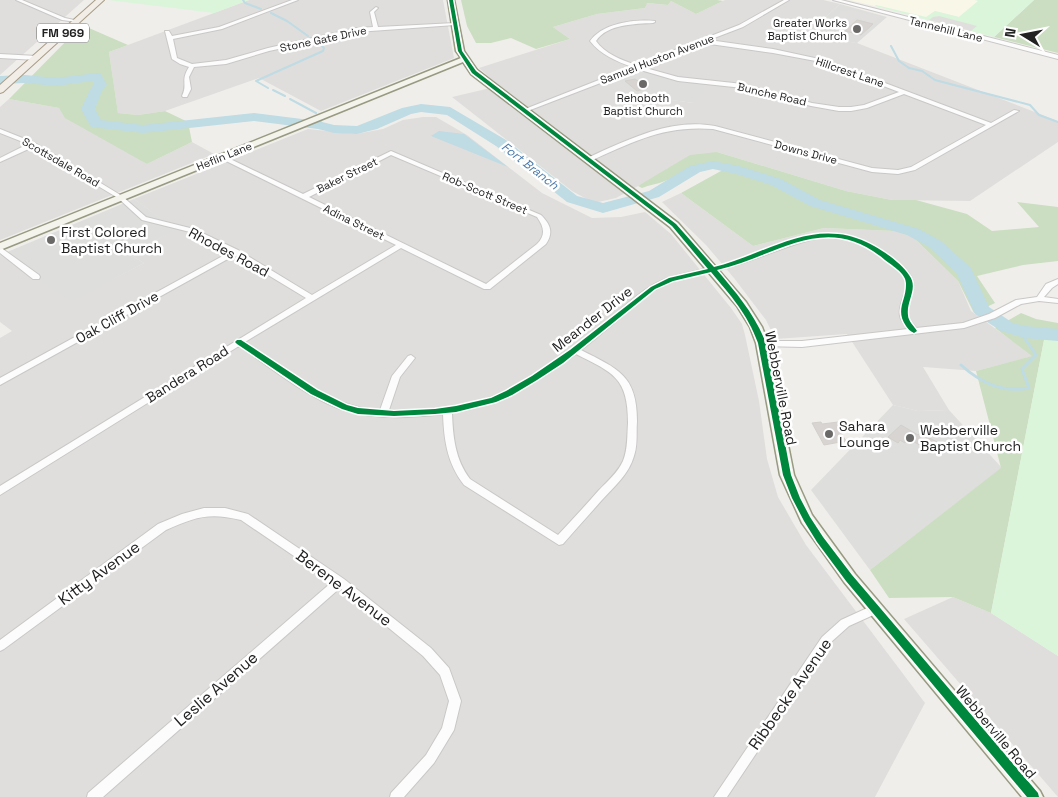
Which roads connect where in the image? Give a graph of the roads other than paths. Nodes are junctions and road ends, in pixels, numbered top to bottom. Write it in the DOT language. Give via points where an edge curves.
graph roads {
  1 [pos="18,0"];
  2 [pos="100,0"];
  3 [pos="296,0"];
  4 [pos="451,0"];
  5 [pos="787,0"];
  6 [pos="835,0"];
  7 [pos="376,8"];
  8 [pos="76,21"];
  9 [pos="653,22"];
  10 [pos="455,24"];
  11 [pos="376,28"];
  12 [pos="167,32"];
  13 [pos="170,38"];
  14 [pos="703,41"];
  15 [pos="0,56"];
  16 [pos="1058,57"];
  17 [pos="37,58"];
  18 [pos="464,59"];
  19 [pos="449,65"];
  20 [pos="192,66"];
  21 [pos="638,67"];
  22 [pos="471,68"];
  23 [pos="0,90"];
  24 [pos="905,92"];
  25 [pos="184,96"];
  26 [pos="523,111"];
  27 [pos="1016,111"];
  28 [pos="992,125"];
  29 [pos="0,131"];
  30 [pos="33,144"];
  31 [pos="391,154"];
  32 [pos="222,157"];
  33 [pos="0,160"];
  34 [pos="588,160"];
  35 [pos="120,197"];
  36 [pos="303,197"];
  37 [pos="401,245"];
  38 [pos="0,248"];
  39 [pos="235,252"];
  40 [pos="714,269"];
  41 [pos="36,277"];
  42 [pos="1058,281"];
  43 [pos="487,287"];
  44 [pos="311,298"];
  45 [pos="1038,299"];
  46 [pos="1058,301"];
  47 [pos="914,331"];
  48 [pos="239,342"];
  49 [pos="762,343"];
  50 [pos="575,350"];
  51 [pos="411,358"];
  52 [pos="0,382"];
  53 [pos="447,411"];
  54 [pos="384,412"];
  55 [pos="0,491"];
  56 [pos="204,512"];
  57 [pos="340,582"];
  58 [pos="876,609"];
  59 [pos="0,646"];
  60 [pos="93,797"];
  61 [pos="396,797"];
  62 [pos="720,797"];
  63 [pos="1034,797"];
  1 -- 8 [label="street"];
  2 -- 8 [label="main road, FM 969"];
  3 -- 13 [label="street" via="227,25"];
  4 -- 10 [label="street, Webberville Road"];
  5 -- 14 [label="street, Samuel Huston Avenue" via="746,24"];
  6 -- 16 [label="street, Tannehill Lane"];
  7 -- 11 [label="street" via="372,12"];
  8 -- 17 [label="main road, FM 969"];
  9 -- 21 [label="street" via="636,22 607,30 592,40 600,51"];
  10 -- 11 [label="street, Stone Gate Drive"];
  10 -- 18 [label="street, Webberville Road"];
  11 -- 20 [label="street, Stone Gate Drive" via="342,32 226,62"];
  12 -- 13 [label="street"];
  13 -- 20 [label="street" via="175,59"];
  14 -- 21 [label="street, Samuel Huston Avenue"];
  14 -- 24 [label="street, Hillcrest Lane" via="811,58"];
  15 -- 17 [label="street"];
  17 -- 23 [label="main road, FM 969"];
  18 -- 19 [label="street, Heflin Lane"];
  18 -- 22 [label="street, Webberville Road"];
  19 -- 22 [label="street, Heflin Lane"];
  19 -- 32 [label="street, Heflin Lane"];
  20 -- 25 [label="street" via="186,74 188,89"];
  21 -- 24 [label="street, Bunche Road" via="679,79 741,86 849,109 871,106"];
  21 -- 26 [label="street, Samuel Huston Avenue"];
  22 -- 26 [label="street, Webberville Road"];
  24 -- 28 [label="street, Hillcrest Lane"];
  26 -- 34 [label="street, Webberville Road"];
  27 -- 28 [label="street, Downs Drive"];
  28 -- 34 [label="street, Downs Drive" via="912,169 898,172 872,170 713,127 693,125 658,130"];
  29 -- 30 [label="street, Scottsdale Road"];
  30 -- 33 [label="street"];
  30 -- 35 [label="street, Scottsdale Road"];
  31 -- 36 [label="street, Baker Street"];
  31 -- 43 [label="street, Rob-Scott Street" via="529,211 546,224 547,239"];
  32 -- 35 [label="street, Heflin Lane"];
  32 -- 36 [label="street, Adina Street"];
  34 -- 40 [label="street, Webberville Road" via="674,225"];
  35 -- 38 [label="street, Heflin Lane"];
  35 -- 39 [label="street, Rhodes Road" via="144,219 192,230"];
  36 -- 37 [label="street, Adina Street"];
  37 -- 43 [label="street, Adina Street"];
  37 -- 44 [label="street, Bandera Road"];
  38 -- 41 [label="street"];
  39 -- 44 [label="street, Rhodes Road"];
  39 -- 52 [label="street, Oak Cliff Drive"];
  40 -- 47 [label="street, Meander Drive" via="800,239 838,234 850,236 883,254 907,275 911,286 904,314"];
  40 -- 49 [label="street, Webberville Road" via="750,316"];
  40 -- 50 [label="street, Meander Drive" via="680,276 652,288"];
  42 -- 45 [label="street"];
  44 -- 48 [label="street, Bandera Road"];
  45 -- 46 [label="street"];
  45 -- 47 [label="street" via="1019,302 973,323"];
  47 -- 49 [label="street" via="798,344"];
  48 -- 54 [label="street, Meander Drive" via="333,403 357,410"];
  48 -- 55 [label="street, Bandera Road"];
  49 -- 58 [label="street, Webberville Road" via="792,491 820,541"];
  50 -- 53 [label="street, Meander Drive" via="508,394"];
  50 -- 53 [label="street" via="613,371 625,383 631,396 633,446 621,473 559,541 466,482 457,471 451,455"];
  51 -- 54 [label="street" via="396,376"];
  53 -- 54 [label="street, Meander Drive"];
  56 -- 57 [label="street, Berene Avenue" via="225,512 244,517"];
  56 -- 59 [label="street, Kitty Avenue" via="162,527"];
  57 -- 60 [label="street, Leslie Avenue"];
  57 -- 61 [label="street, Berene Avenue" via="427,652 445,672 455,701 448,730 430,759"];
  58 -- 62 [label="street, Ribbecke Avenue" via="845,623 826,640"];
  58 -- 63 [label="street, Webberville Road"];
}
